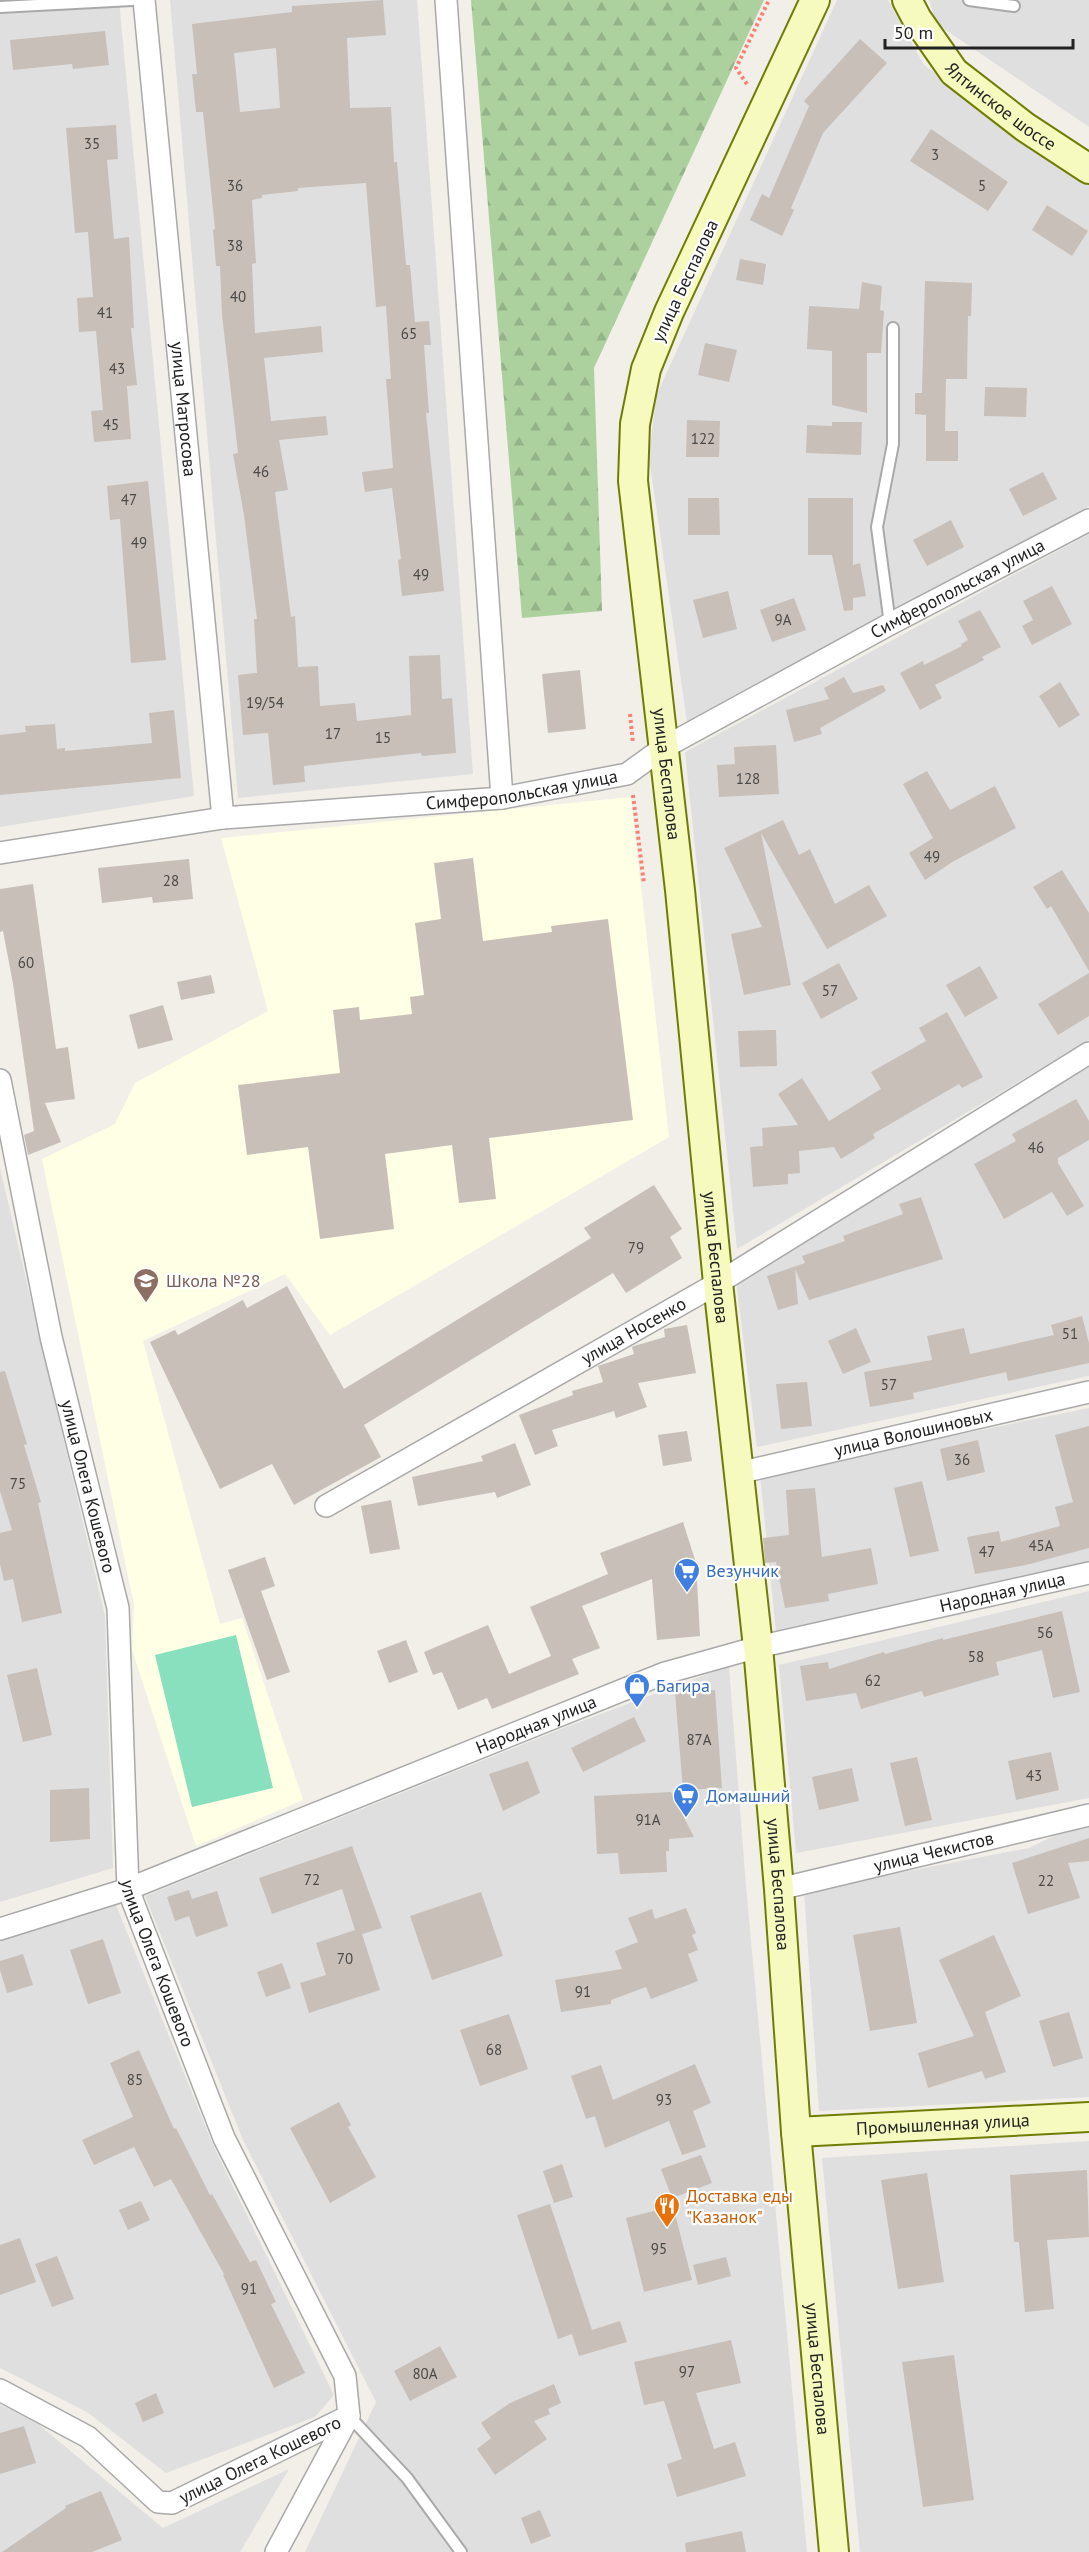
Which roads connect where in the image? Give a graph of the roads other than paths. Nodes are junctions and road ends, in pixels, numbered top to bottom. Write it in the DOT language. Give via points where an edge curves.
graph roads {
  1 [pos="132,0"];
  2 [pos="144,0"];
  3 [pos="446,0"];
  4 [pos="815,0"];
  5 [pos="907,0"];
  6 [pos="969,0"];
  7 [pos="1014,6"];
  8 [pos="0,7"];
  9 [pos="1089,169"];
  10 [pos="893,328"];
  11 [pos="1089,520"];
  12 [pos="890,624"];
  13 [pos="663,748"];
  14 [pos="502,798"];
  15 [pos="223,818"];
  16 [pos="0,853"];
  17 [pos="1089,1053"];
  18 [pos="0,1080"];
  19 [pos="718,1283"];
  20 [pos="1089,1392"];
  21 [pos="738,1473"];
  22 [pos="326,1506"];
  23 [pos="1089,1573"];
  24 [pos="758,1647"];
  25 [pos="1089,1815"];
  26 [pos="128,1888"];
  27 [pos="779,1889"];
  28 [pos="0,1929"];
  29 [pos="1089,2117"];
  30 [pos="796,2132"];
  31 [pos="0,2390"];
  32 [pos="349,2416"];
  33 [pos="276,2552"];
  34 [pos="461,2552"];
  35 [pos="834,2552"];
  1 -- 8 [label="lane"];
  2 -- 15 [label="street, улица Матросова"];
  3 -- 14 [label="street"];
  4 -- 13 [label="main road, улица Беспалова" via="646,369 635,424 633,481"];
  5 -- 9 [label="main road, Ялтинское шоссе" via="954,72 1025,127"];
  6 -- 7 [label="lane"];
  10 -- 12 [label="lane" via="893,444 877,527"];
  11 -- 12 [label="street, Симферопольская улица"];
  12 -- 13 [label="street, Симферопольская улица"];
  13 -- 14 [label="street, Симферопольская улица" via="627,774"];
  13 -- 19 [label="main road, улица Беспалова"];
  14 -- 15 [label="street, Симферопольская улица"];
  15 -- 16 [label="street, Симферопольская улица"];
  17 -- 19 [label="street, улица Носенко"];
  18 -- 26 [label="street, улица Олега Кошевого" via="51,1337 118,1608"];
  19 -- 21 [label="main road, улица Беспалова"];
  19 -- 22 [label="street, улица Носенко"];
  20 -- 21 [label="street, улица Волошиновых"];
  21 -- 24 [label="main road, улица Беспалова"];
  23 -- 24 [label="street, Народная улица"];
  24 -- 26 [label="street, Народная улица" via="665,1673"];
  24 -- 27 [label="main road, улица Беспалова"];
  25 -- 27 [label="street, улица Чекистов"];
  26 -- 28 [label="street, Народная улица"];
  26 -- 32 [label="street, улица Олега Кошевого" via="224,2138 345,2376"];
  27 -- 30 [label="main road, улица Беспалова"];
  29 -- 30 [label="main road, Промышленная улица"];
  30 -- 35 [label="main road, улица Беспалова"];
  31 -- 32 [label="street, улица Олега Кошевого" via="88,2437 158,2502 172,2503"];
  32 -- 33 [label="street"];
  32 -- 34 [label="lane" via="407,2478"];
}
